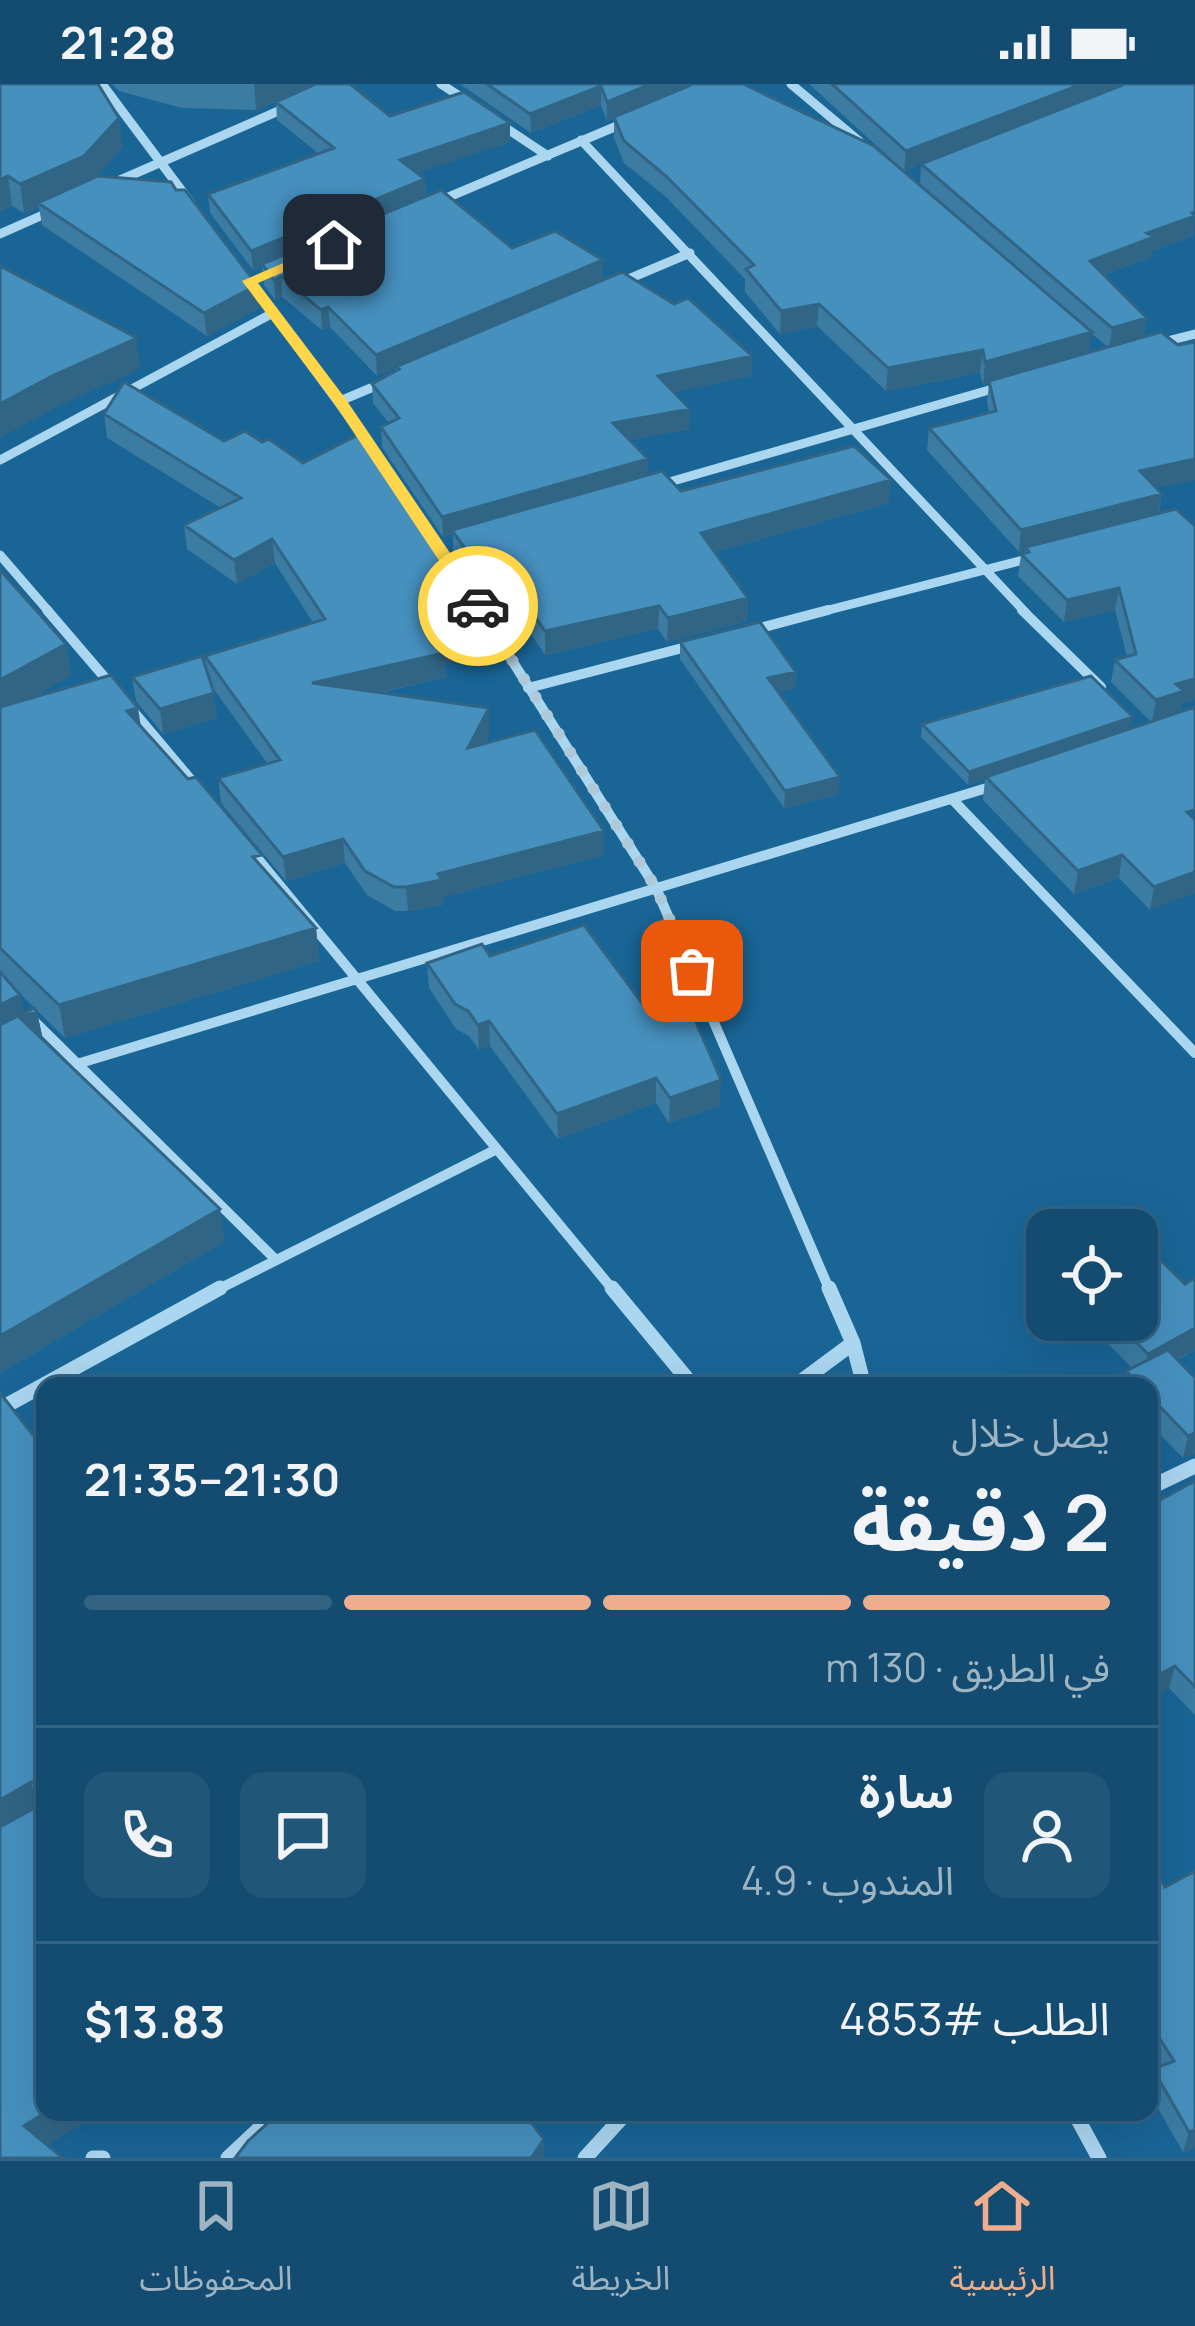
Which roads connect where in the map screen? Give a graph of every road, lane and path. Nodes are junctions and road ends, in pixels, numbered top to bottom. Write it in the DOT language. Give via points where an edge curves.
graph roads {
  1 [pos="102,84"];
  2 [pos="441,84"];
  3 [pos="791,84"];
  4 [pos="299,102"];
  5 [pos="477,108"];
  6 [pos="641,116"];
  7 [pos="495,120"];
  8 [pos="581,140"];
  9 [pos="872,153"];
  10 [pos="548,156"];
  11 [pos="160,162"];
  12 [pos="100,189"];
  13 [pos="60,207"];
  14 [pos="420,209"];
  15 [pos="198,213"];
  16 [pos="0,234"];
  17 [pos="690,253"];
  18 [pos="237,264"];
  19 [pos="271,272"];
  20 [pos="249,281"];
  21 [pos="602,290"];
  22 [pos="273,314"];
  23 [pos="1195,334"];
  24 [pos="1150,346"];
  25 [pos="405,374"];
  26 [pos="1015,383"];
  27 [pos="340,401"];
  28 [pos="856,428"];
  29 [pos="377,456"];
  30 [pos="0,460"];
  31 [pos="637,491"];
  32 [pos="0,554"];
  33 [pos="1046,554"];
  34 [pos="453,567"];
  35 [pos="982,571"];
  36 [pos="732,635"];
  37 [pos="710,641"];
  38 [pos="528,688"];
  39 [pos="1114,699"];
  40 [pos="1018,777"];
  41 [pos="953,800"];
  42 [pos="209,802"];
  43 [pos="239,837"];
  44 [pos="656,888"];
  45 [pos="359,979"];
  46 [pos="14,1002"];
  47 [pos="1195,1053"];
  48 [pos="77,1064"];
  49 [pos="497,1149"];
  50 [pos="274,1258"];
  51 [pos="853,1342"];
  52 [pos="58,1377"];
  53 [pos="686,1377"];
  54 [pos="807,1377"];
  55 [pos="862,1377"];
  56 [pos="36,1389"];
  57 [pos="0,1409"];
  58 [pos="1195,1466"];
  59 [pos="1158,1486"];
  60 [pos="267,2121"];
  61 [pos="619,2121"];
  62 [pos="1079,2121"];
  63 [pos="93,2158"];
  64 [pos="103,2158"];
  65 [pos="228,2158"];
  66 [pos="585,2158"];
  67 [pos="1099,2158"];
  1 -- 11 [label="street"];
  2 -- 5 [label="street"];
  3 -- 9 [label="street"];
  4 -- 11 [label="street"];
  6 -- 8 [label="street"];
  7 -- 10 [label="street"];
  8 -- 10 [label="street"];
  8 -- 17 [label="street"];
  10 -- 14 [label="street"];
  11 -- 12 [label="street"];
  11 -- 15 [label="street"];
  13 -- 16 [label="street"];
  17 -- 21 [label="street"];
  17 -- 28 [label="street"];
  18 -- 20 [label="street"];
  19 -- 20 [label="street"];
  20 -- 22 [label="street"];
  22 -- 27 [label="street"];
  22 -- 30 [label="street"];
  23 -- 24 [label="street"];
  25 -- 27 [label="street"];
  26 -- 28 [label="street"];
  27 -- 29 [label="street"];
  28 -- 31 [label="street"];
  28 -- 35 [label="street"];
  32 -- 42 [label="street"];
  33 -- 35 [label="street"];
  34 -- 38 [label="street"];
  35 -- 36 [label="street"];
  35 -- 39 [label="street"];
  37 -- 38 [label="street"];
  38 -- 44 [label="street"];
  40 -- 41 [label="street"];
  41 -- 44 [label="street"];
  41 -- 47 [label="street"];
  43 -- 45 [label="street"];
  44 -- 45 [label="street"];
  44 -- 51 [label="street"];
  45 -- 48 [label="street"];
  45 -- 49 [label="street"];
  46 -- 48 [label="street"];
  48 -- 50 [label="street"];
  49 -- 50 [label="street"];
  49 -- 53 [label="street"];
  50 -- 52 [label="street"];
  51 -- 54 [label="street"];
  51 -- 55 [label="street"];
  56 -- 57 [label="street"];
  58 -- 59 [label="street"];
  60 -- 65 [label="street"];
  61 -- 66 [label="street"];
  62 -- 67 [label="street"];
  63 -- 64 [label="street"];
}
